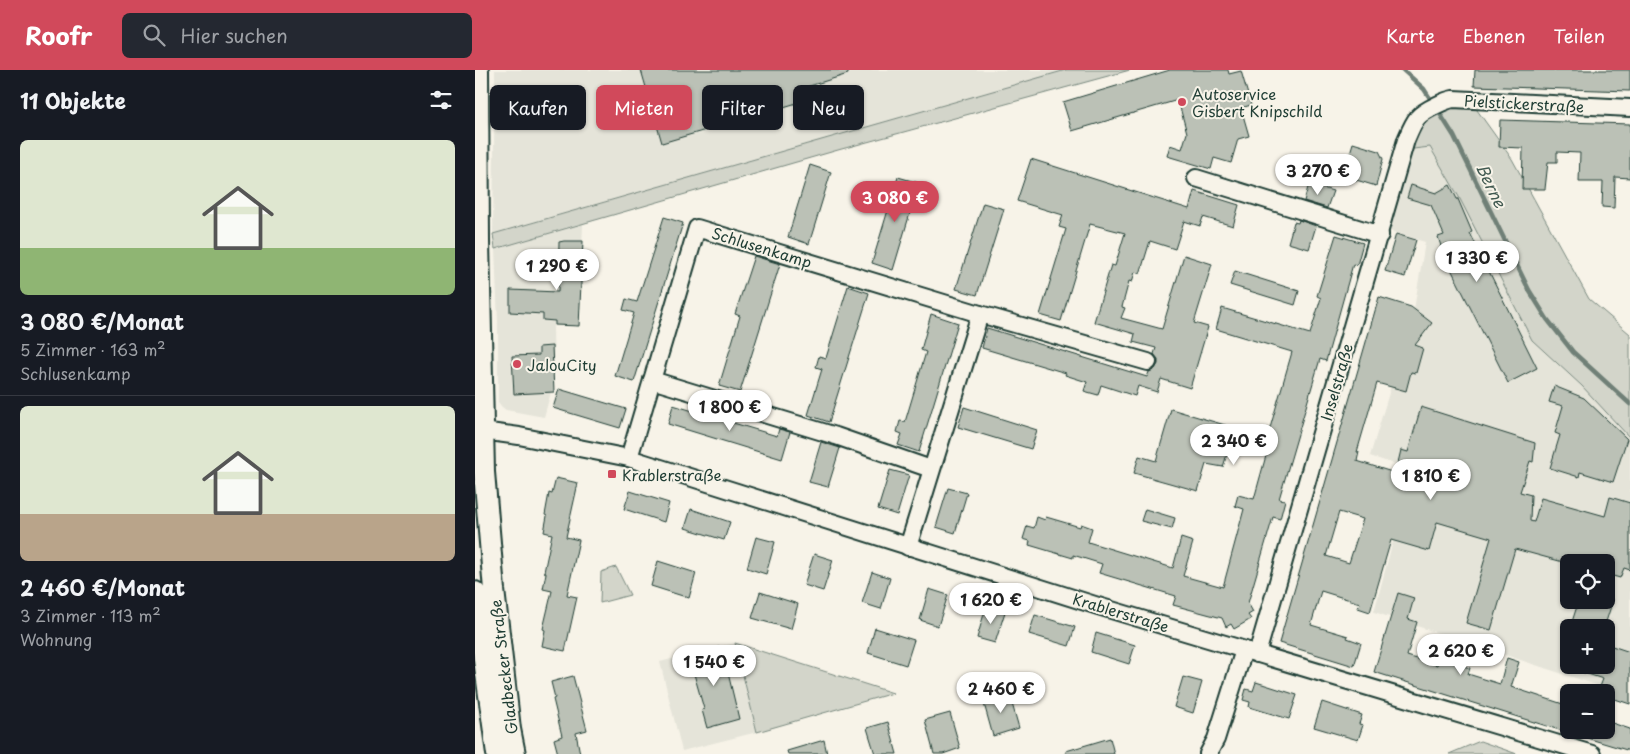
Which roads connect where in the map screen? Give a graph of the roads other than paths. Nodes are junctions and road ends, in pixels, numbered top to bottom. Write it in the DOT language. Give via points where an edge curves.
graph roads {
  1 [pos="478,70"];
  2 [pos="1630,108"];
  3 [pos="1420,113"];
  4 [pos="476,122"];
  5 [pos="1196,178"];
  6 [pos="1380,235"];
  7 [pos="979,314"];
  8 [pos="1148,362"];
  9 [pos="652,380"];
  10 [pos="479,431"];
  11 [pos="629,458"];
  12 [pos="931,469"];
  13 [pos="908,546"];
  14 [pos="475,592"];
  15 [pos="1251,652"];
  16 [pos="497,754"];
  17 [pos="515,754"];
  18 [pos="1208,754"];
  19 [pos="1592,754"];
  1 -- 4 [label="main road, Gladbecker Straße"];
  2 -- 3 [label="street, Pielstickerstraße" via="1448,100"];
  3 -- 6 [label="street, Inselstraße" via="1406,140"];
  4 -- 10 [label="main road, Gladbecker Straße"];
  5 -- 6 [label="street"];
  6 -- 15 [label="street, Inselstraße"];
  7 -- 8 [label="street, Schlusenkamp"];
  7 -- 9 [label="street, Schlusenkamp" via="697,228"];
  7 -- 12 [label="street"];
  9 -- 11 [label="street, Schlusenkamp"];
  9 -- 12 [label="street"];
  10 -- 11 [label="street, Krablerstraße"];
  10 -- 17 [label="main road, Gladbecker Straße" via="494,590"];
  11 -- 13 [label="street, Krablerstraße"];
  12 -- 13 [label="street"];
  13 -- 15 [label="street, Krablerstraße"];
  14 -- 16 [label="main road, Gladbecker Straße"];
  15 -- 18 [label="street, Inselstraße"];
  15 -- 19 [label="street, Krablerstraße"];
}
